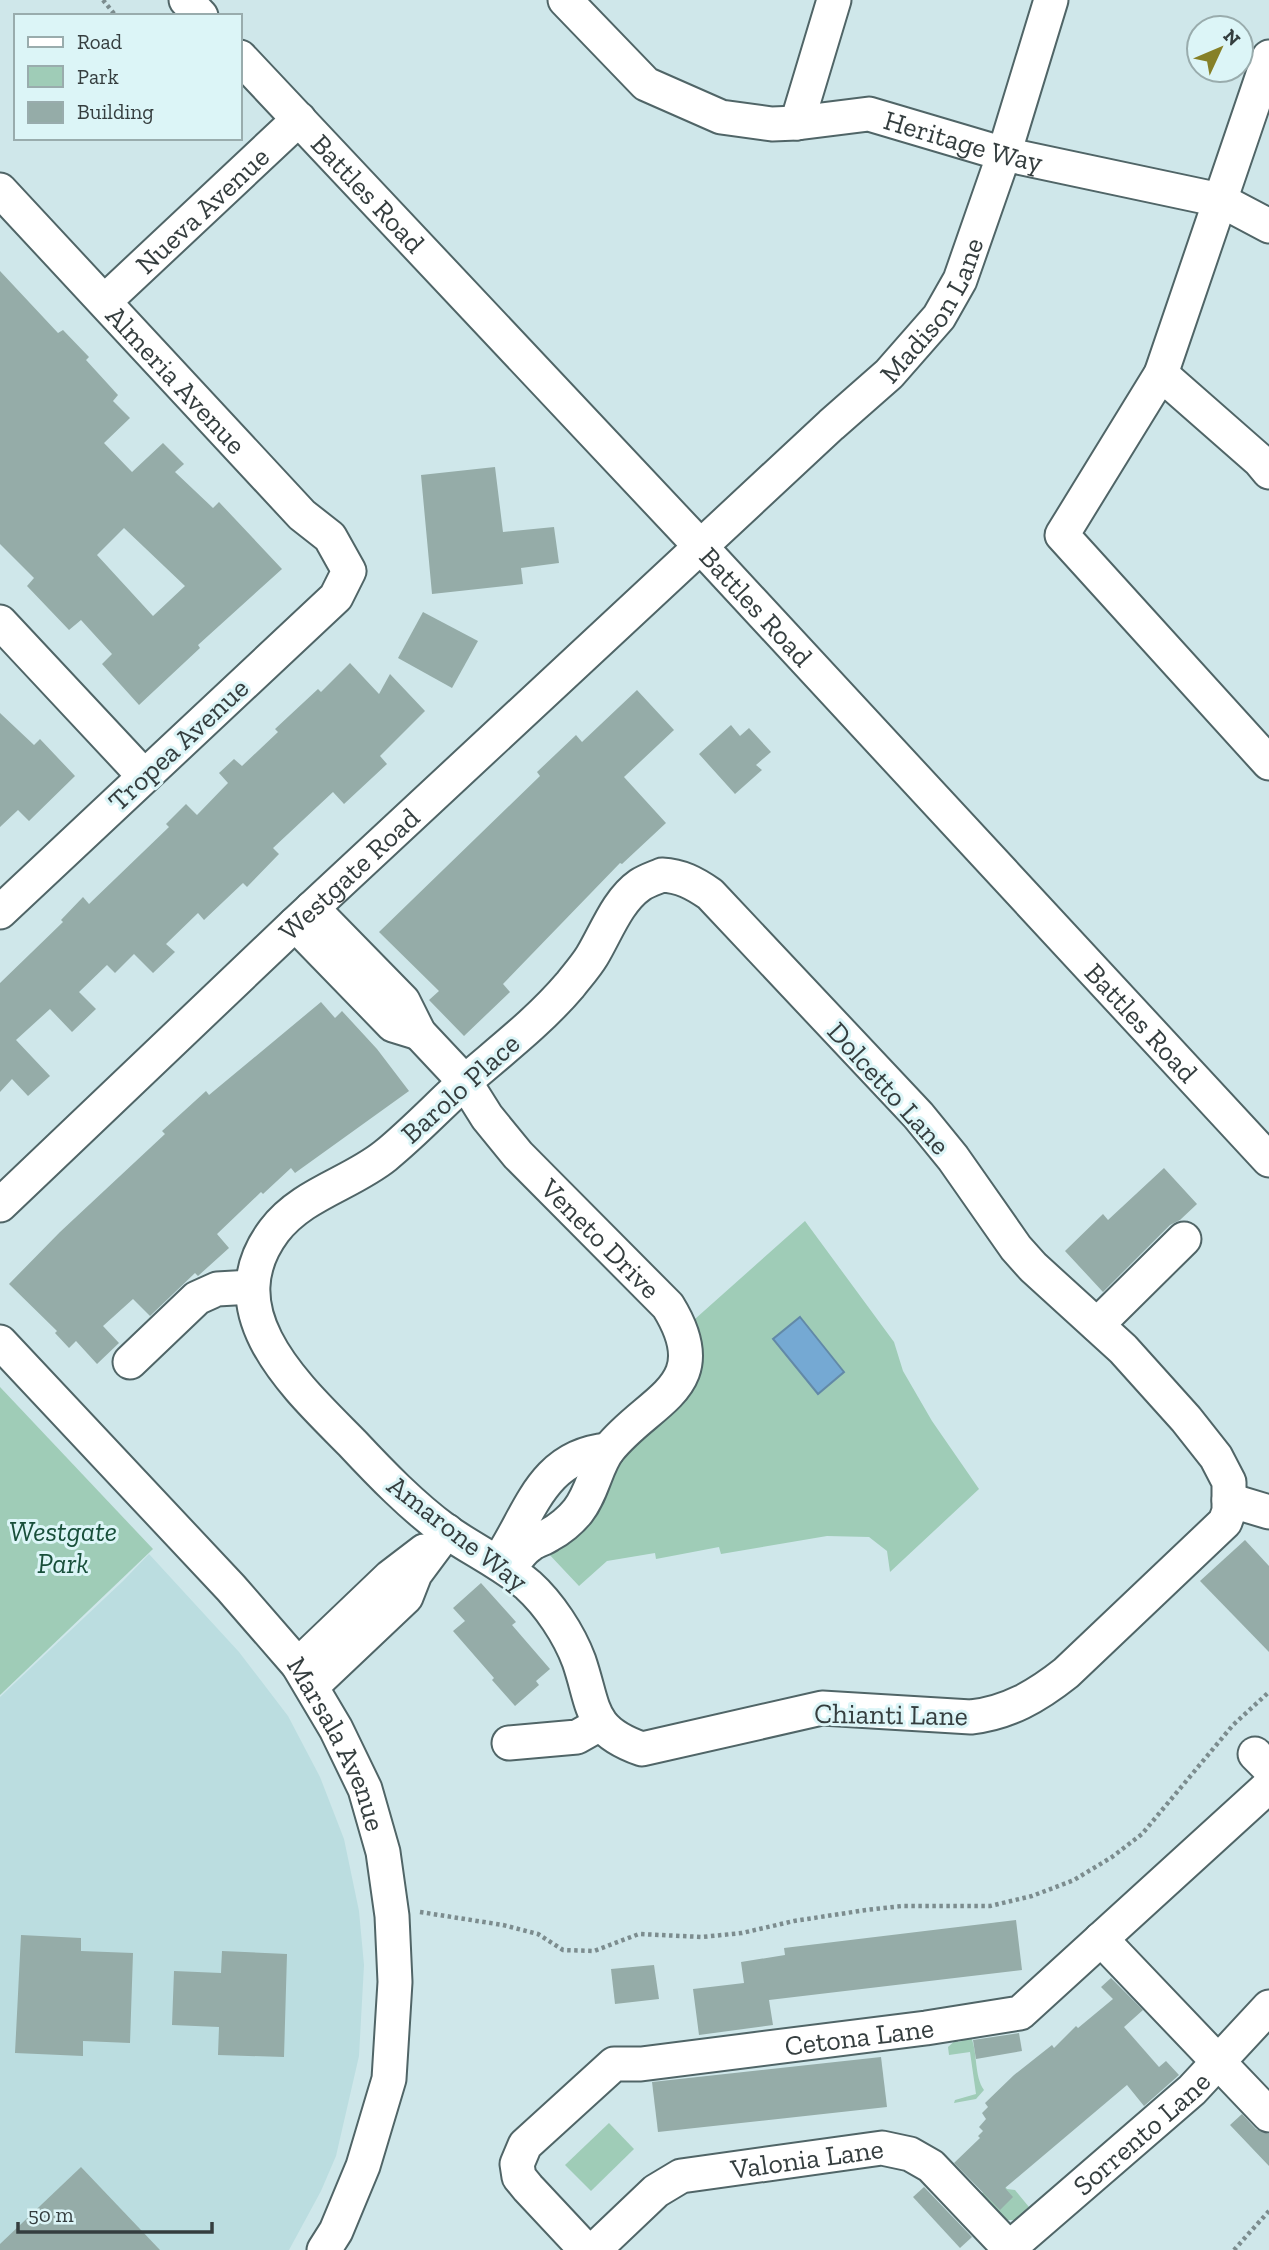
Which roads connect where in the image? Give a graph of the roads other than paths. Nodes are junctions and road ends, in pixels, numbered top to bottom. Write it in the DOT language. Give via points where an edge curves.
graph roads {
  1 [pos="186,0"];
  2 [pos="834,0"];
  3 [pos="1051,0"];
  4 [pos="577,4"];
  5 [pos="199,14"];
  6 [pos="1269,57"];
  7 [pos="242,59"];
  8 [pos="299,119"];
  9 [pos="797,123"];
  10 [pos="1004,154"];
  11 [pos="0,190"];
  12 [pos="1220,200"];
  13 [pos="1269,226"];
  14 [pos="105,301"];
  15 [pos="1161,374"];
  16 [pos="1269,472"];
  17 [pos="702,548"];
  18 [pos="349,571"];
  19 [pos="0,622"];
  20 [pos="1269,763"];
  21 [pos="144,776"];
  22 [pos="662,875"];
  23 [pos="0,912"];
  24 [pos="304,916"];
  25 [pos="465,1082"];
  26 [pos="1269,1159"];
  27 [pos="0,1205"];
  28 [pos="1184,1239"];
  29 [pos="252,1287"];
  30 [pos="1097,1325"];
  31 [pos="0,1342"];
  32 [pos="130,1362"];
  33 [pos="608,1450"];
  34 [pos="1229,1500"];
  35 [pos="1269,1511"];
  36 [pos="447,1531"];
  37 [pos="503,1566"];
  38 [pos="305,1676"];
  39 [pos="600,1724"];
  40 [pos="509,1743"];
  41 [pos="1269,1786"];
  42 [pos="1101,1939"];
  43 [pos="1269,2007"];
  44 [pos="1219,2062"];
  45 [pos="1269,2115"];
  46 [pos="1008,2249"];
  47 [pos="324,2250"];
  48 [pos="586,2250"];
  49 [pos="594,2250"];
  1 -- 5 [label="street"];
  2 -- 9 [label="street"];
  3 -- 10 [label="street, Madison Lane"];
  4 -- 9 [label="street, Heritage Way" via="646,84 721,117"];
  6 -- 12 [label="street"];
  7 -- 8 [label="street, Battles Road"];
  8 -- 14 [label="street, Nueva Avenue"];
  8 -- 17 [label="street, Battles Road"];
  9 -- 10 [label="street, Heritage Way" via="869,114"];
  10 -- 12 [label="street, Heritage Way"];
  10 -- 17 [label="street, Madison Lane" via="960,280 939,317 889,374"];
  11 -- 14 [label="street, Almeria Avenue"];
  12 -- 13 [label="street, Heritage Way"];
  12 -- 15 [label="street"];
  14 -- 18 [label="street, Almeria Avenue" via="302,515 330,537"];
  15 -- 16 [label="street"];
  15 -- 20 [label="street" via="1062,535"];
  17 -- 24 [label="street, Westgate Road"];
  17 -- 26 [label="street, Battles Road"];
  18 -- 21 [label="street, Tropea Avenue" via="336,597"];
  19 -- 21 [label="street"];
  21 -- 23 [label="street, Tropea Avenue"];
  22 -- 25 [label="street, Barolo Place" via="640,885 624,901 591,959 567,988"];
  22 -- 30 [label="street, Dolcetto Lane" via="677,876 710,894 918,1115 1033,1267"];
  24 -- 25 [label="street, Veneto Drive" via="402,1001 419,1033"];
  24 -- 27 [label="street, Westgate Road"];
  25 -- 29 [label="street, Barolo Place" via="384,1156 300,1205 275,1230 258,1258"];
  25 -- 33 [label="street, Veneto Drive" via="518,1155 668,1306 681,1326 685,1364 677,1382 663,1401"];
  28 -- 30 [label="street"];
  29 -- 32 [label="street" via="217,1289 197,1298"];
  29 -- 36 [label="street, Amarone Way" via="263,1339 286,1374 374,1466"];
  30 -- 34 [label="street, Dolcetto Lane" via="1156,1383 1216,1457 1228,1482"];
  31 -- 38 [label="street, Marsala Avenue" via="269,1630"];
  33 -- 37 [label="street, Veneto Drive" via="592,1491 577,1513"];
  33 -- 37 [label="street, Veneto Drive" via="578,1457 543,1485 522,1516"];
  34 -- 35 [label="street"];
  34 -- 39 [label="street, Chianti Lane" via="1225,1522 1066,1673 1045,1690 1003,1711 971,1717 822,1708 642,1749"];
  36 -- 37 [label="street, Amarone Way"];
  36 -- 38 [label="street" via="390,1577"];
  37 -- 39 [label="street, Amarone Way" via="550,1610 578,1660"];
  38 -- 47 [label="street, Marsala Avenue" via="365,1789 383,1852 395,1982 390,2079 363,2166"];
  39 -- 40 [label="street" via="577,1737"];
  41 -- 42 [label="street, Cetona Lane"];
  42 -- 44 [label="street"];
  42 -- 48 [label="street, Cetona Lane" via="1020,2013 609,2066 525,2145 517,2164 519,2177"];
  43 -- 44 [label="street, Sorrento Lane"];
  44 -- 45 [label="street"];
  44 -- 46 [label="street, Sorrento Lane" via="1157,2122"];
  46 -- 49 [label="street, Valonia Lane" via="931,2166 910,2154 882,2148 681,2176 656,2191"];
}
